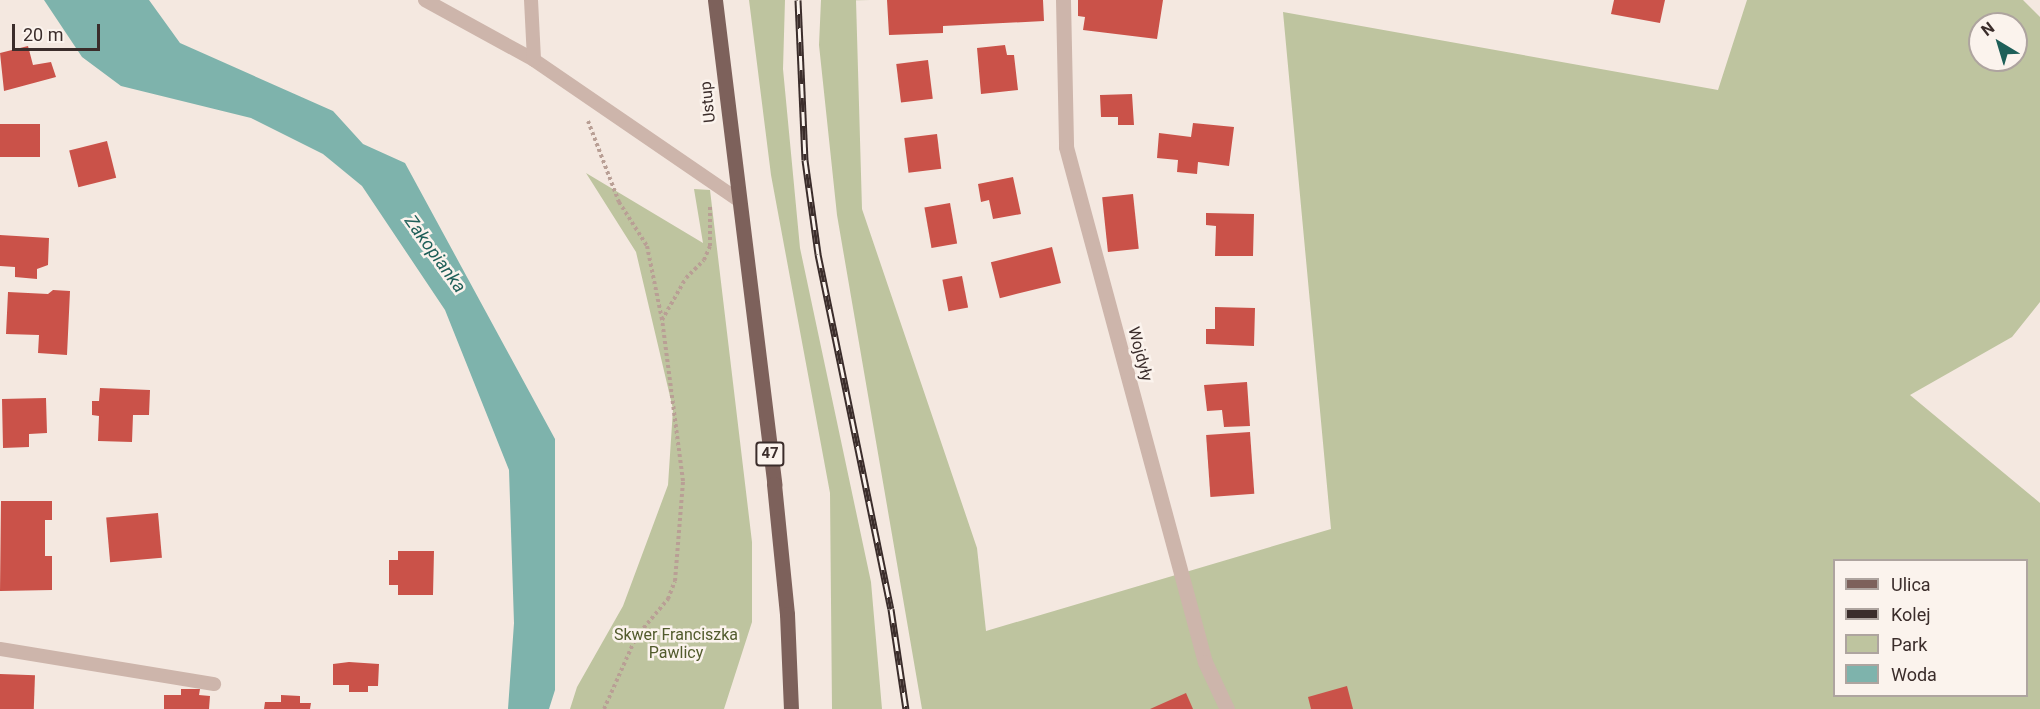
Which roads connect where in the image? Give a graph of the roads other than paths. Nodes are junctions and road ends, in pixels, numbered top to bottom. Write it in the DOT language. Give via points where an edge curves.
graph roads {
  1 [pos="425,0"];
  2 [pos="531,0"];
  3 [pos="715,0"];
  4 [pos="1063,0"];
  5 [pos="534,60"];
  6 [pos="737,199"];
  7 [pos="0,649"];
  8 [pos="214,684"];
  9 [pos="791,709"];
  10 [pos="1227,709"];
  1 -- 5 [label="lane"];
  2 -- 5 [label="lane"];
  3 -- 6 [label="main road, Ustup / 47"];
  4 -- 10 [label="street, Wojdyły" via="1066,147 1205,662"];
  5 -- 6 [label="lane"];
  6 -- 9 [label="main road, 47" via="775,495 787,614"];
  7 -- 8 [label="lane"];
}
